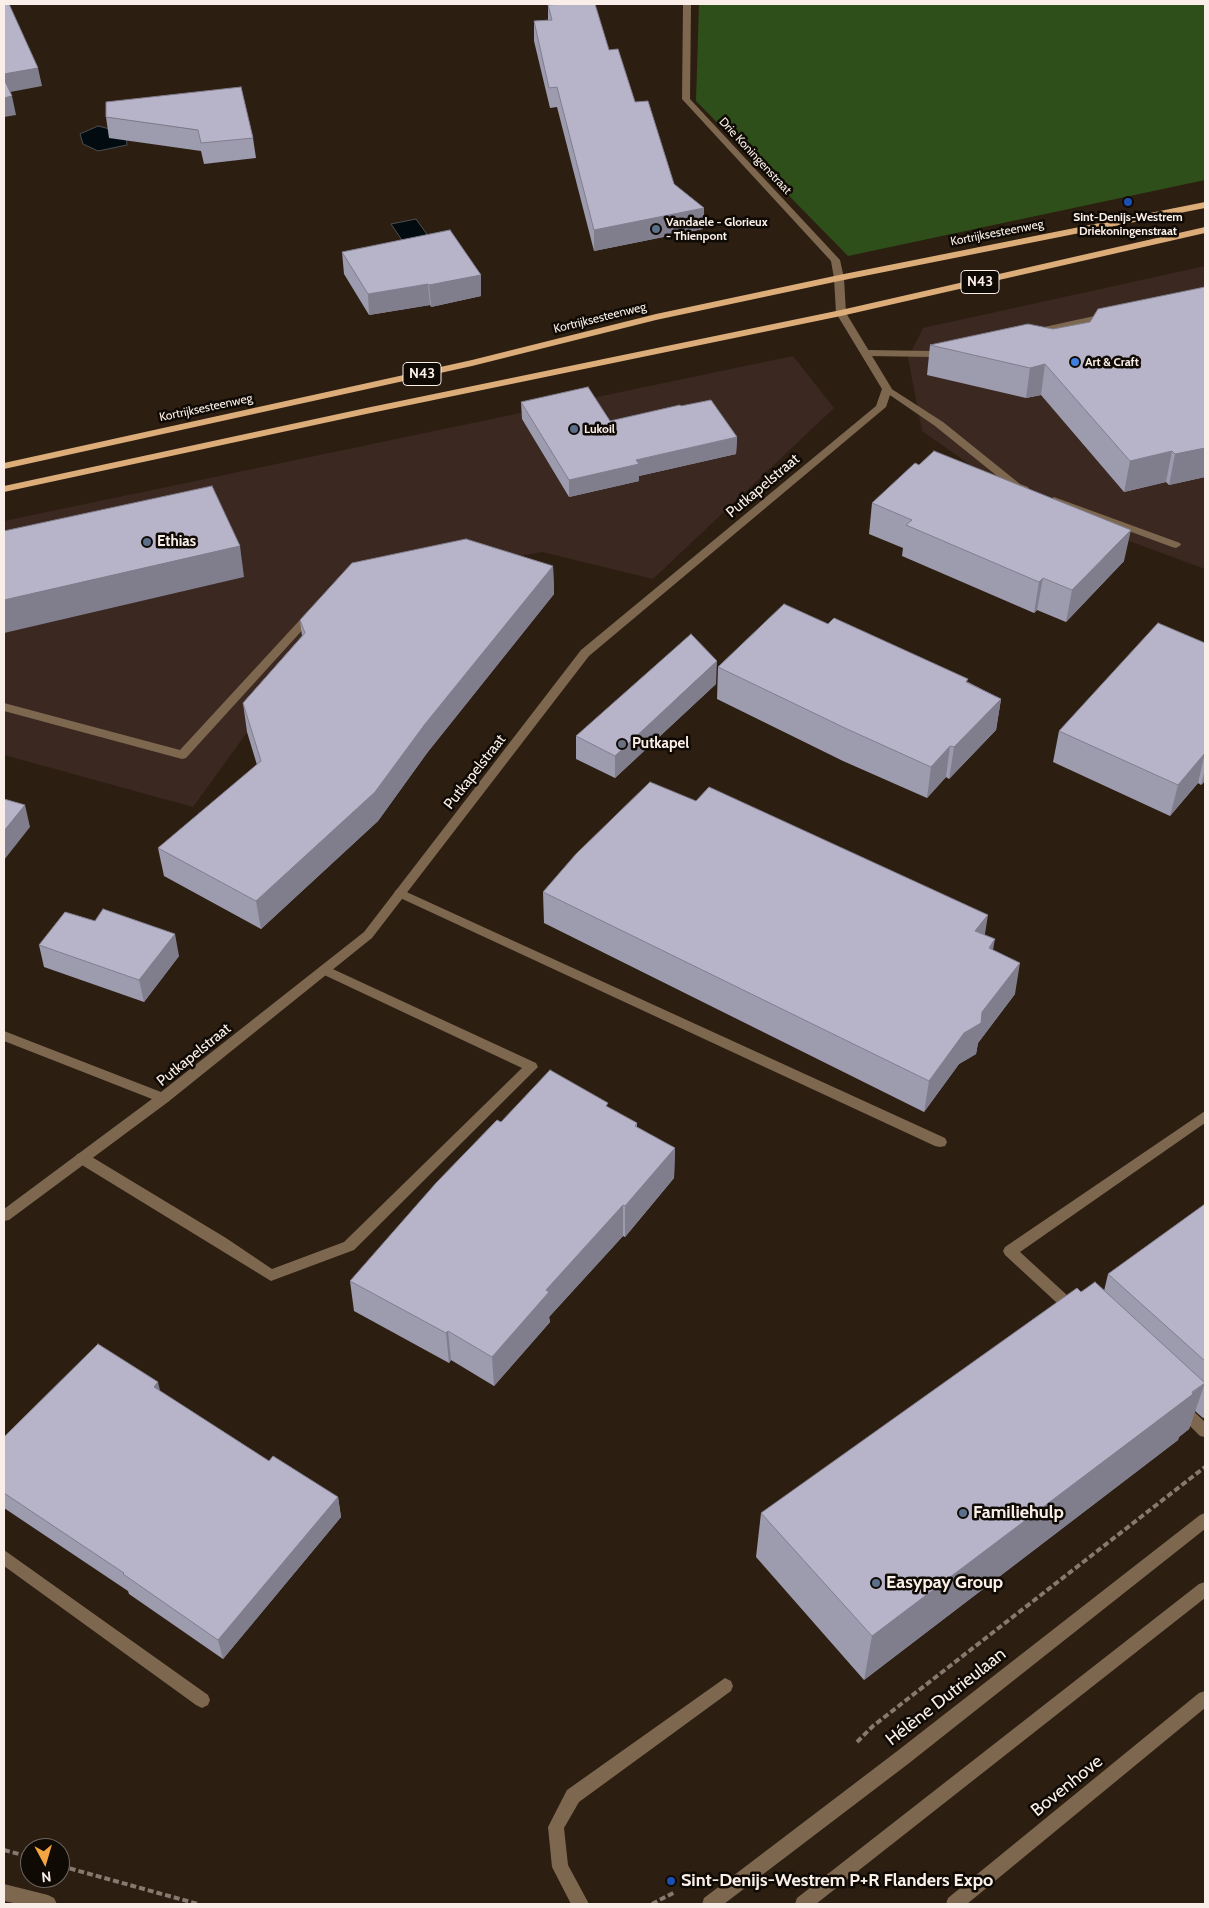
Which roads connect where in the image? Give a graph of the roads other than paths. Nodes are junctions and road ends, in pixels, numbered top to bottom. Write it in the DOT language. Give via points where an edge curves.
graph roads {
  1 [pos="687,4"];
  2 [pos="1205,205"];
  3 [pos="1205,230"];
  4 [pos="839,278"];
  5 [pos="1117,312"];
  6 [pos="841,313"];
  7 [pos="1028,334"];
  8 [pos="953,350"];
  9 [pos="867,353"];
  10 [pos="887,389"];
  11 [pos="4,466"];
  12 [pos="4,489"];
  13 [pos="1176,544"];
  14 [pos="324,600"];
  15 [pos="4,707"];
  16 [pos="400,893"];
  17 [pos="324,970"];
  18 [pos="4,1036"];
  19 [pos="163,1098"];
  20 [pos="1205,1116"];
  21 [pos="940,1142"];
  22 [pos="82,1158"];
  23 [pos="4,1216"];
  24 [pos="1083,1317"];
  25 [pos="1169,1397"];
  26 [pos="1205,1431"];
  27 [pos="1205,1520"];
  28 [pos="4,1557"];
  29 [pos="1205,1589"];
  30 [pos="725,1686"];
  31 [pos="1205,1698"];
  32 [pos="202,1700"];
  33 [pos="4,1892"];
  34 [pos="48,1904"];
  35 [pos="580,1904"];
  36 [pos="710,1904"];
  37 [pos="803,1904"];
  38 [pos="954,1904"];
  1 -- 4 [label="street, Drie Koningenstraat" via="686,99 835,260"];
  2 -- 4 [label="main road, Kortrijksesteenweg / N43"];
  3 -- 6 [label="main road, N43"];
  4 -- 6 [label="street, Drie Koningenstraat"];
  4 -- 11 [label="main road, Kortrijksesteenweg / N43"];
  5 -- 7 [label="street"];
  6 -- 9 [label="street"];
  6 -- 12 [label="main road, N43"];
  8 -- 9 [label="street" via="934,354"];
  9 -- 10 [label="street"];
  10 -- 13 [label="street" via="939,424 1016,486"];
  10 -- 16 [label="street, Putkapelstraat" via="881,407 585,653"];
  14 -- 15 [label="street" via="182,754"];
  16 -- 17 [label="street, Putkapelstraat" via="368,935"];
  16 -- 21 [label="street"];
  17 -- 19 [label="street, Putkapelstraat"];
  17 -- 22 [label="street" via="531,1067 349,1246 271,1275"];
  18 -- 19 [label="street"];
  19 -- 22 [label="street, Putkapelstraat"];
  20 -- 24 [label="street" via="1010,1251"];
  22 -- 23 [label="street, Putkapelstraat"];
  25 -- 26 [label="street"];
  27 -- 36 [label="street, Hélène Dutrieulaan"];
  28 -- 32 [label="street"];
  29 -- 37 [label="street"];
  30 -- 35 [label="street" via="572,1796 556,1827 560,1867"];
  31 -- 38 [label="street, Bovenhove"];
  33 -- 34 [label="street"];
}
